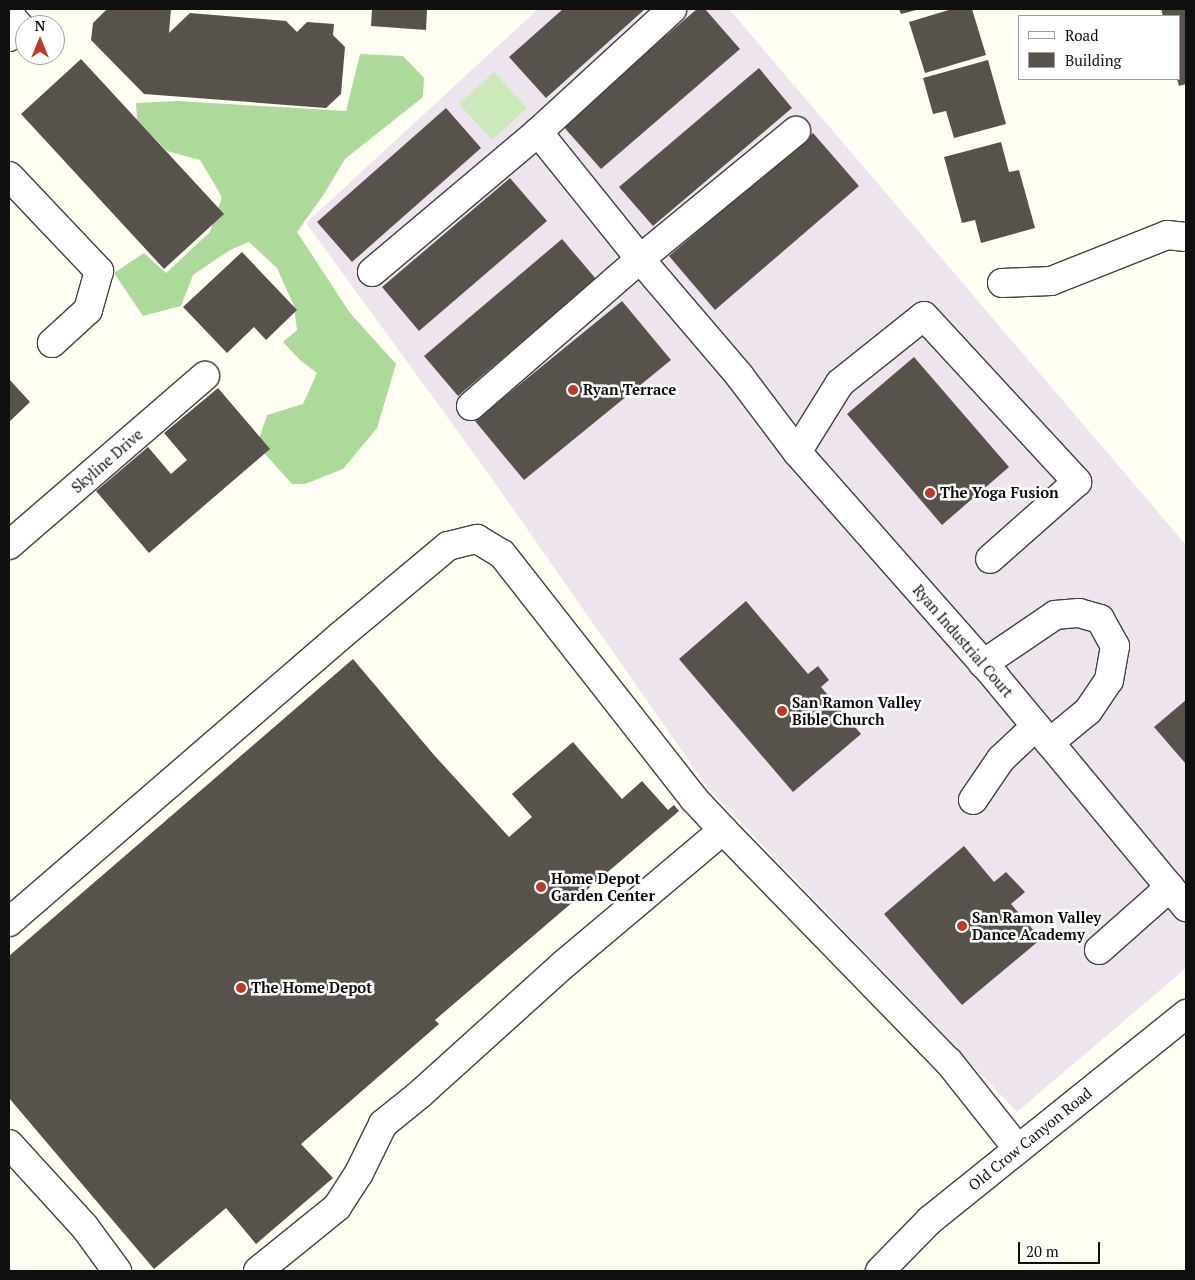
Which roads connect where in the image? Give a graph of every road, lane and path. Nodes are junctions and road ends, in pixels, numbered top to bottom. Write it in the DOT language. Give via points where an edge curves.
graph roads {
  1 [pos="672,9"];
  2 [pos="9,14"];
  3 [pos="9,37"];
  4 [pos="796,130"];
  5 [pos="538,132"];
  6 [pos="9,176"];
  7 [pos="1186,237"];
  8 [pos="640,259"];
  9 [pos="372,272"];
  10 [pos="1002,283"];
  11 [pos="52,344"];
  12 [pos="204,376"];
  13 [pos="471,406"];
  14 [pos="797,452"];
  15 [pos="9,546"];
  16 [pos="990,559"];
  17 [pos="983,664"];
  18 [pos="1042,734"];
  19 [pos="974,800"];
  20 [pos="722,830"];
  21 [pos="1181,898"];
  22 [pos="9,922"];
  23 [pos="1099,950"];
  24 [pos="1186,1014"];
  25 [pos="9,1144"];
  26 [pos="1018,1150"];
  27 [pos="117,1271"];
  28 [pos="258,1271"];
  29 [pos="880,1271"];
  1 -- 5 [label="street"];
  2 -- 3 [label="street" via="20,27"];
  4 -- 8 [label="street"];
  5 -- 8 [label="street"];
  5 -- 9 [label="street"];
  6 -- 11 [label="street" via="99,271 88,310"];
  7 -- 10 [label="street" via="1167,235 1051,281"];
  8 -- 13 [label="street"];
  8 -- 14 [label="street, Ryan Industrial Court" via="739,375"];
  12 -- 15 [label="street, Skyline Drive"];
  14 -- 16 [label="street" via="840,383 924,316 1077,482"];
  14 -- 17 [label="street, Ryan Industrial Court"];
  17 -- 18 [label="street, Ryan Industrial Court"];
  17 -- 18 [label="street" via="1055,615 1079,613 1100,619 1115,646 1109,680 1088,711"];
  18 -- 19 [label="street" via="1001,759"];
  18 -- 21 [label="street, Ryan Industrial Court"];
  20 -- 22 [label="street" via="694,799 502,554 477,539 448,546"];
  20 -- 26 [label="street" via="949,1062"];
  20 -- 28 [label="street" via="383,1124 337,1207"];
  21 -- 23 [label="street"];
  24 -- 26 [label="street, Old Crow Canyon Road"];
  25 -- 27 [label="street" via="84,1226"];
  26 -- 29 [label="street, Old Crow Canyon Road" via="930,1220"];
}
